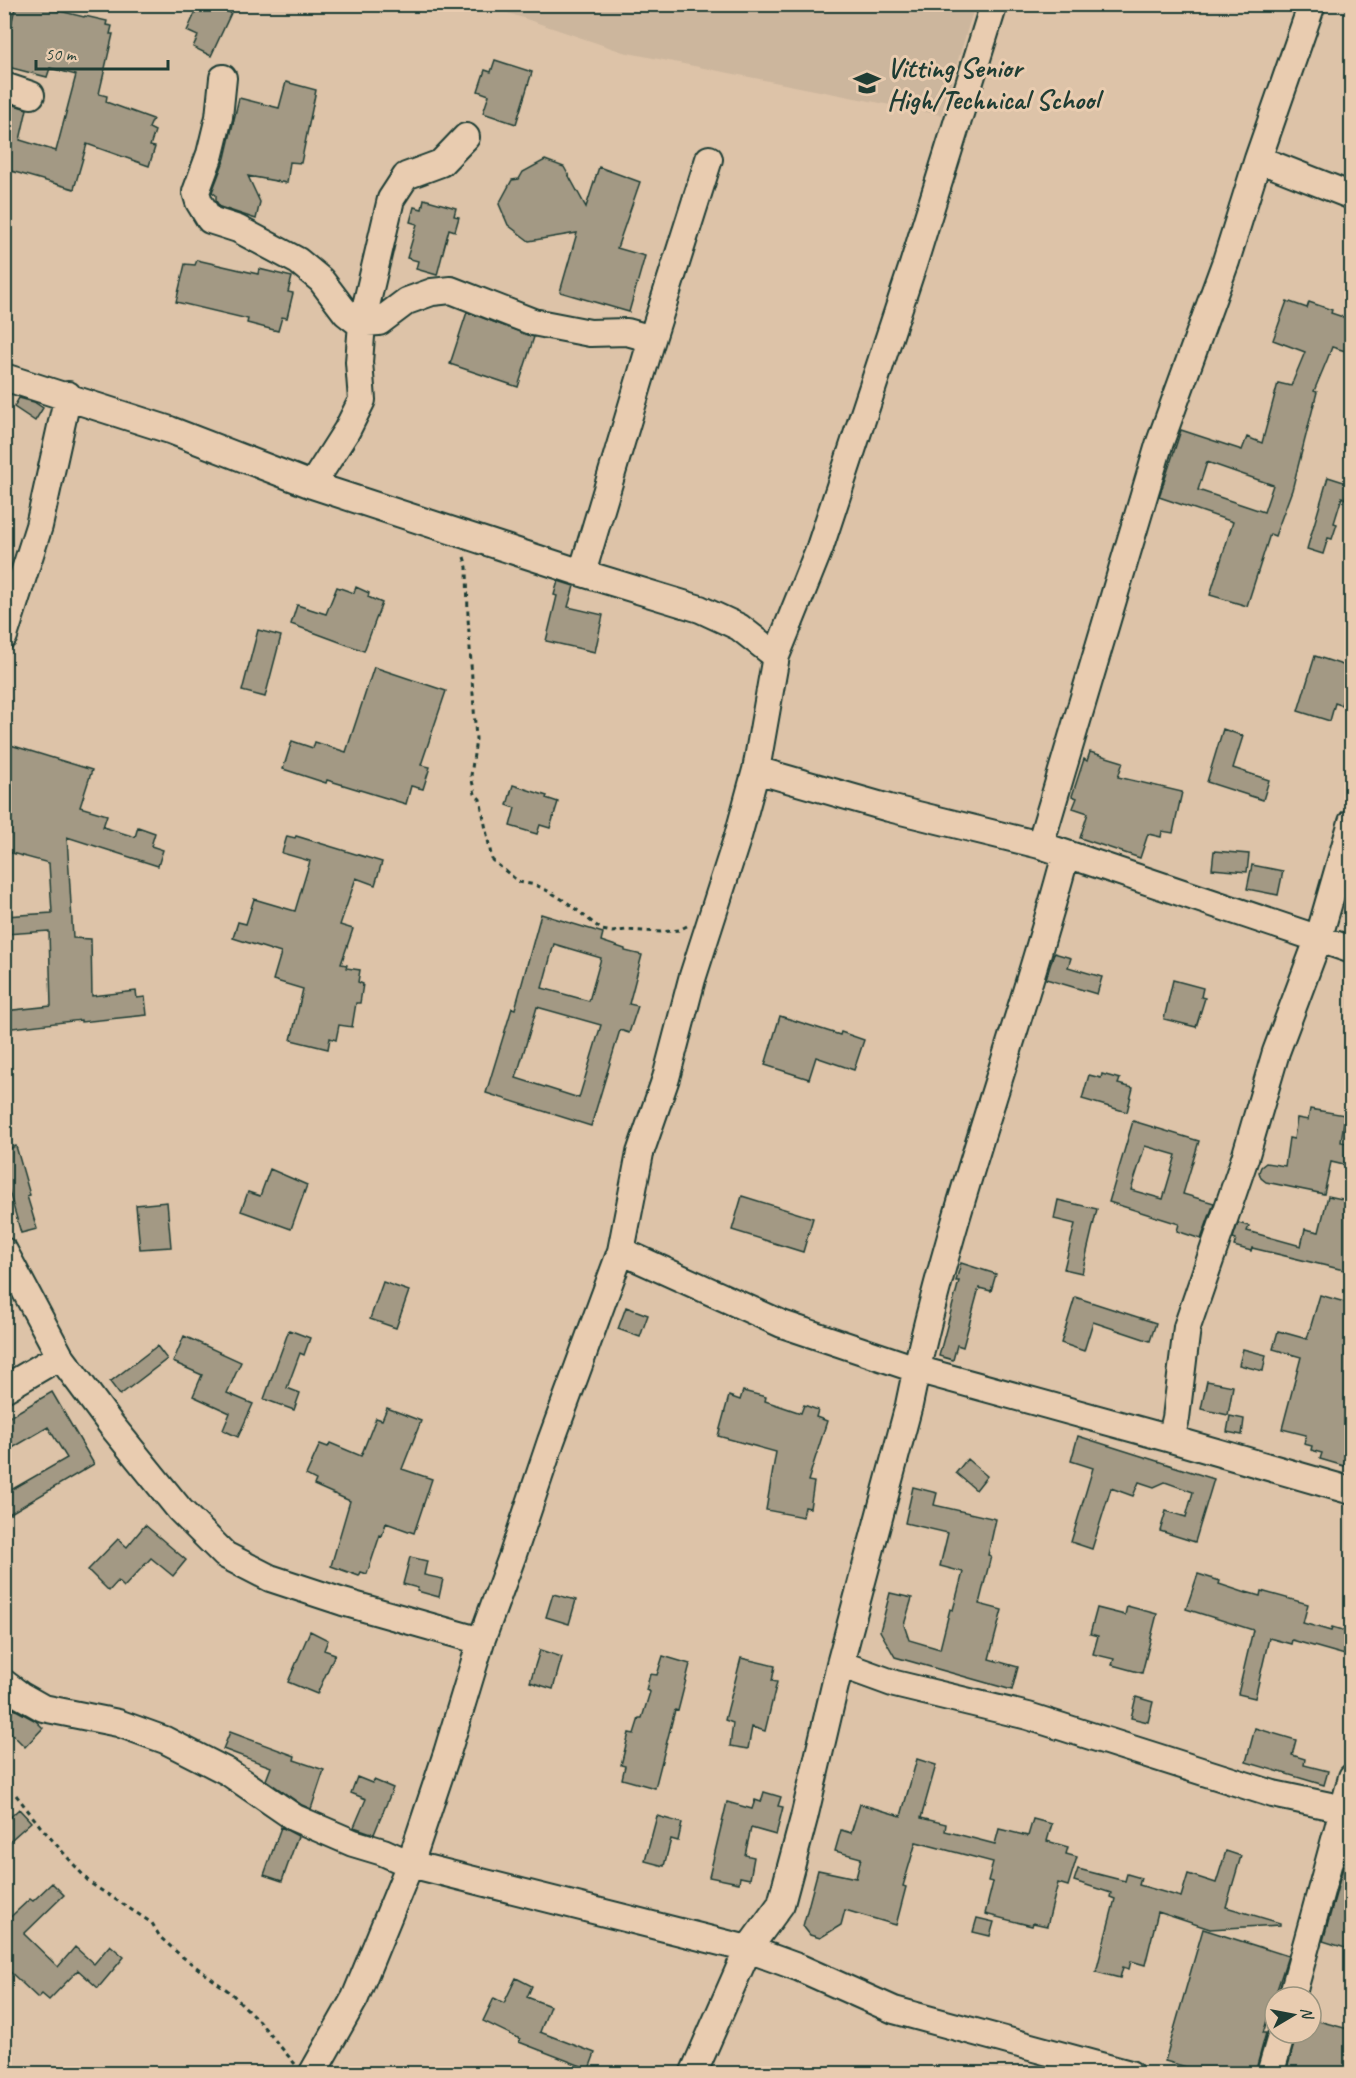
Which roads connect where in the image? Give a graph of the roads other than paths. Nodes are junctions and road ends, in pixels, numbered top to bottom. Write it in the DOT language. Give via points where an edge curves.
graph roads {
  1 [pos="994,4"];
  2 [pos="1312,4"];
  3 [pos="223,78"];
  4 [pos="4,86"];
  5 [pos="31,94"];
  6 [pos="466,137"];
  7 [pos="709,159"];
  8 [pos="1258,159"];
  9 [pos="1352,196"];
  10 [pos="362,323"];
  11 [pos="652,339"];
  12 [pos="4,376"];
  13 [pos="68,396"];
  14 [pos="312,485"];
  15 [pos="582,573"];
  16 [pos="4,636"];
  17 [pos="776,656"];
  18 [pos="756,770"];
  19 [pos="1352,822"];
  20 [pos="1040,845"];
  21 [pos="1066,854"];
  22 [pos="1318,940"];
  23 [pos="1352,950"];
  24 [pos="4,1251"];
  25 [pos="621,1251"];
  26 [pos="60,1356"];
  27 [pos="916,1369"];
  28 [pos="4,1389"];
  29 [pos="1171,1439"];
  30 [pos="1352,1491"];
  31 [pos="481,1641"];
  32 [pos="840,1664"];
  33 [pos="4,1683"];
  34 [pos="1352,1777"];
  35 [pos="1344,1809"];
  36 [pos="410,1864"];
  37 [pos="748,1949"];
  38 [pos="1295,1985"];
  39 [pos="1278,2045"];
  40 [pos="312,2073"];
  41 [pos="693,2073"];
  42 [pos="1130,2073"];
  43 [pos="1270,2073"];
  1 -- 17 [label="street" via="820,547"];
  2 -- 8 [label="street"];
  3 -- 10 [label="street" via="219,117 196,192 199,202 210,220 238,229 298,261 321,280 346,313"];
  4 -- 5 [label="street"];
  6 -- 10 [label="street" via="441,163 406,176 391,199"];
  7 -- 11 [label="street"];
  8 -- 9 [label="street"];
  8 -- 20 [label="street" via="1160,445"];
  10 -- 11 [label="street" via="379,322 407,301 450,290 533,322 590,333 627,332"];
  10 -- 14 [label="street" via="362,400"];
  11 -- 15 [label="street"];
  12 -- 13 [label="street"];
  13 -- 14 [label="street" via="170,429"];
  13 -- 16 [label="street" via="39,526"];
  14 -- 15 [label="street"];
  15 -- 17 [label="street" via="700,609 739,627"];
  17 -- 18 [label="street"];
  18 -- 20 [label="street"];
  18 -- 25 [label="street" via="666,1078 640,1153"];
  19 -- 22 [label="street"];
  20 -- 21 [label="street"];
  21 -- 22 [label="street"];
  21 -- 27 [label="street" via="956,1219"];
  22 -- 23 [label="street"];
  22 -- 29 [label="street" via="1276,1052 1188,1327"];
  24 -- 26 [label="street"];
  25 -- 27 [label="street" via="782,1324"];
  25 -- 31 [label="street"];
  26 -- 28 [label="street"];
  26 -- 31 [label="street" via="180,1510 225,1555 270,1578"];
  27 -- 29 [label="street"];
  27 -- 32 [label="street"];
  29 -- 30 [label="street"];
  31 -- 36 [label="street"];
  32 -- 35 [label="street" via="895,1684 1028,1716 1274,1794"];
  32 -- 37 [label="street" via="781,1904"];
  33 -- 36 [label="street" via="43,1708 118,1723 165,1740 228,1772 295,1818"];
  34 -- 35 [label="street"];
  35 -- 38 [label="street"];
  36 -- 37 [label="street"];
  36 -- 40 [label="street" via="355,1998"];
  37 -- 41 [label="street"];
  37 -- 42 [label="street" via="894,2010"];
  39 -- 43 [label="street"];
}
